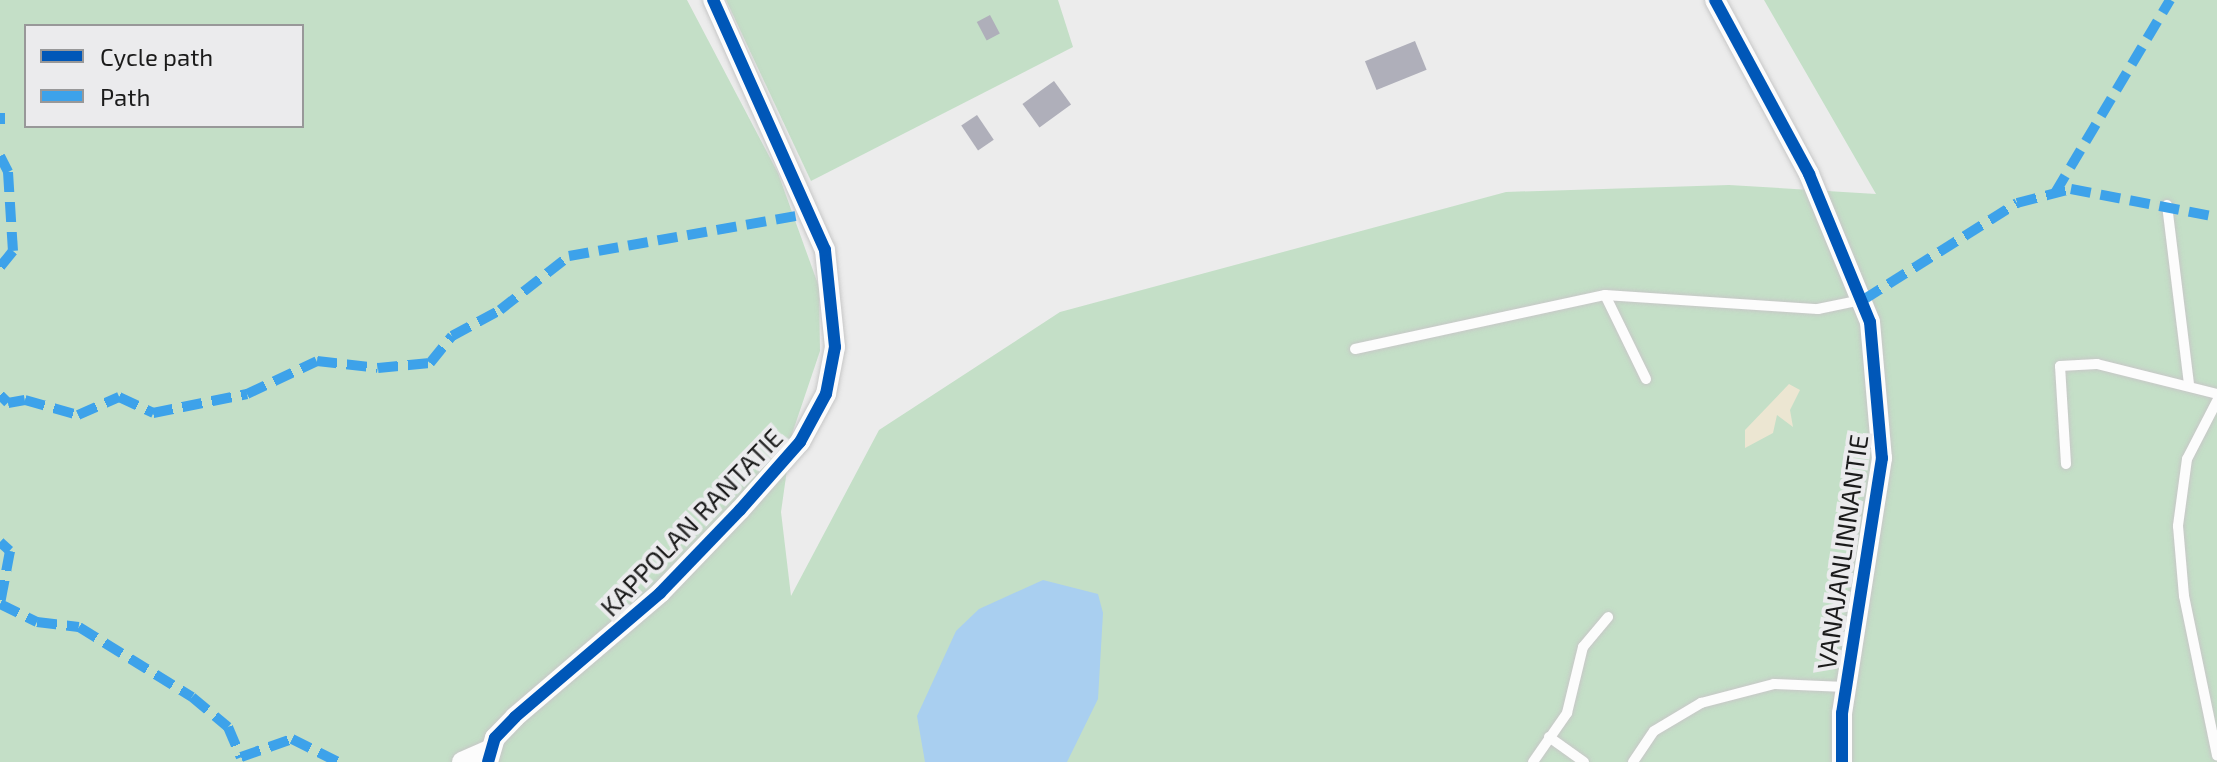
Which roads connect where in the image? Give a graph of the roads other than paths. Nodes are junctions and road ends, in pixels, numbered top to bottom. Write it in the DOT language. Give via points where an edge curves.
graph roads {
  1 [pos="713,0"];
  2 [pos="1715,0"];
  3 [pos="2167,205"];
  4 [pos="1605,295"];
  5 [pos="1863,300"];
  6 [pos="1355,349"];
  7 [pos="1646,379"];
  8 [pos="2189,384"];
  9 [pos="2217,394"];
  10 [pos="2217,401"];
  11 [pos="2066,464"];
  12 [pos="1608,617"];
  13 [pos="1846,687"];
  14 [pos="1549,737"];
  15 [pos="488,756"];
  16 [pos="2217,756"];
  17 [pos="462,762"];
  18 [pos="1533,762"];
  19 [pos="1584,762"];
  20 [pos="1633,762"];
  21 [pos="1842,762"];
  1 -- 15 [label="street, KAPPOLAN RANTATIE" via="825,250 835,347 826,394 800,442 740,510"];
  2 -- 5 [label="street, VANAJANLINNANTIE" via="1809,174"];
  3 -- 8 [label="lane"];
  4 -- 5 [label="lane" via="1793,308"];
  4 -- 6 [label="lane"];
  4 -- 7 [label="lane"];
  5 -- 13 [label="street, VANAJANLINNANTIE" via="1880,381 1882,458"];
  8 -- 9 [label="lane"];
  8 -- 11 [label="lane" via="2081,362 2060,366"];
  10 -- 16 [label="lane" via="2187,459 2178,526 2184,596"];
  12 -- 14 [label="lane" via="1583,647 1567,713"];
  13 -- 20 [label="lane" via="1774,684 1701,703 1654,731"];
  13 -- 21 [label="street, VANAJANLINNANTIE"];
  14 -- 18 [label="lane"];
  14 -- 19 [label="lane"];
  15 -- 17 [label="street, KAPPOLAN RANTATIE"];
}
